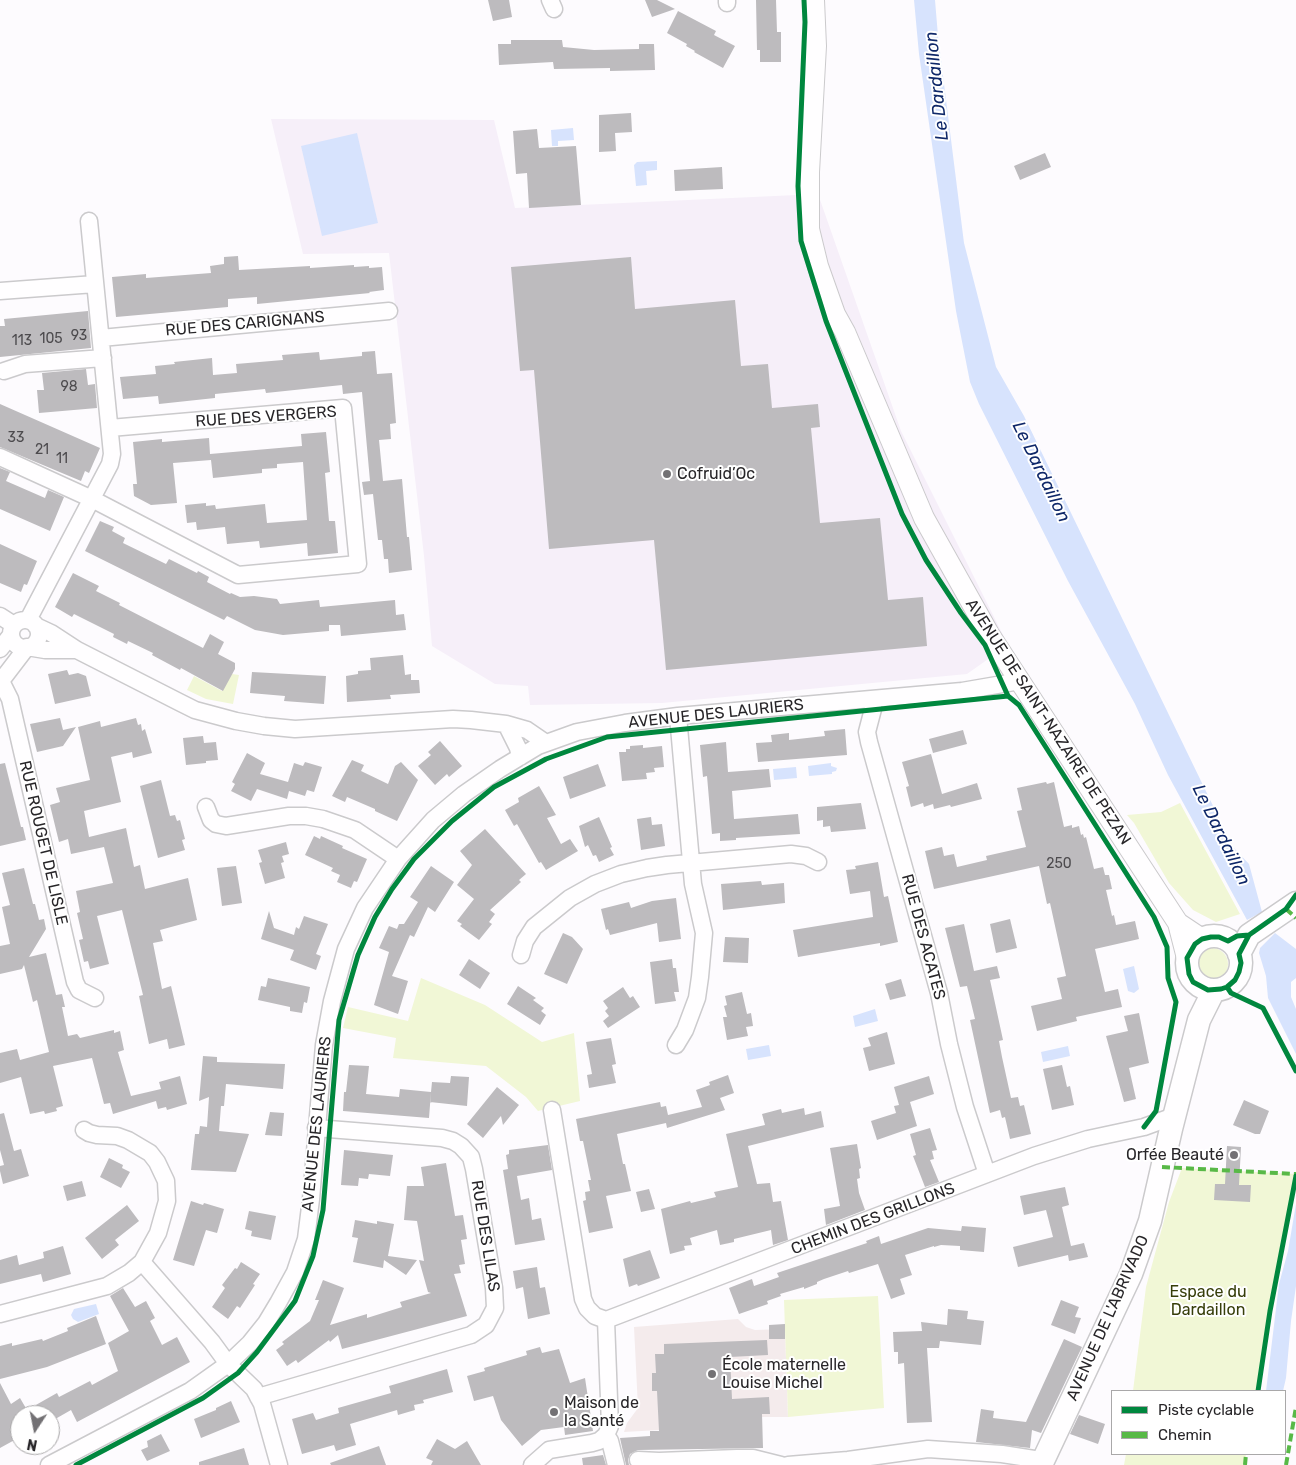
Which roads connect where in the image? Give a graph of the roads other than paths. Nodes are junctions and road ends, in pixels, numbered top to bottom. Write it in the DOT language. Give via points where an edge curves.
graph roads {
  1 [pos="814,0"];
  2 [pos="89,221"];
  3 [pos="95,284"];
  4 [pos="0,291"];
  5 [pos="389,311"];
  6 [pos="101,338"];
  7 [pos="103,358"];
  8 [pos="4,372"];
  9 [pos="110,428"];
  10 [pos="0,457"];
  11 [pos="92,499"];
  12 [pos="18,624"];
  13 [pos="26,648"];
  14 [pos="0,649"];
  15 [pos="77,650"];
  16 [pos="0,681"];
  17 [pos="1020,681"];
  18 [pos="873,699"];
  19 [pos="678,716"];
  20 [pos="506,724"];
  21 [pos="546,743"];
  22 [pos="520,757"];
  23 [pos="206,807"];
  24 [pos="398,859"];
  25 [pos="818,862"];
  26 [pos="690,863"];
  27 [pos="1291,906"];
  28 [pos="1178,923"];
  29 [pos="1202,939"];
  30 [pos="1239,943"];
  31 [pos="521,955"];
  32 [pos="1187,958"];
  33 [pos="1193,982"];
  34 [pos="1214,990"];
  35 [pos="95,998"];
  36 [pos="1199,1020"];
  37 [pos="676,1045"];
  38 [pos="552,1110"];
  39 [pos="1174,1116"];
  40 [pos="1144,1127"];
  41 [pos="316,1128"];
  42 [pos="84,1130"];
  43 [pos="1167,1145"];
  44 [pos="987,1174"];
  45 [pos="142,1262"];
  46 [pos="0,1314"];
  47 [pos="606,1320"];
  48 [pos="228,1364"];
  49 [pos="258,1397"];
  50 [pos="606,1435"];
  51 [pos="623,1461"];
  52 [pos="848,1463"];
  53 [pos="1041,1464"];
  54 [pos="49,1465"];
  55 [pos="279,1465"];
  56 [pos="532,1465"];
  57 [pos="781,1465"];
  58 [pos="788,1465"];
  1 -- 17 [label="street, AVENUE DE SAINT-NAZAIRE DE PEZAN" via="816,46 809,229 818,266 835,314 924,518 989,634"];
  2 -- 3 [label="street"];
  3 -- 4 [label="street"];
  3 -- 6 [label="street"];
  5 -- 6 [label="street, RUE DES CARIGNANS"];
  6 -- 7 [label="street"];
  7 -- 8 [label="street" via="25,364"];
  7 -- 9 [label="street"];
  9 -- 11 [label="street" via="110,464"];
  9 -- 11 [label="street, RUE DES VERGERS" via="343,408 358,564 238,575"];
  10 -- 11 [label="street"];
  11 -- 12 [label="street"];
  12 -- 13 [label="street" via="16,644"];
  12 -- 13 [label="street" via="39,636"];
  12 -- 14 [label="street"];
  12 -- 15 [label="street" via="56,636"];
  13 -- 15 [label="street"];
  13 -- 16 [label="street"];
  15 -- 20 [label="street" via="195,710 254,724 313,728 454,719"];
  16 -- 35 [label="street, RUE ROUGET DE LISLE" via="10,699 75,982 79,990"];
  17 -- 18 [label="street, AVENUE DES LAURIERS" via="962,691"];
  17 -- 28 [label="street, AVENUE DE SAINT-NAZAIRE DE PEZAN"];
  18 -- 19 [label="street, AVENUE DES LAURIERS"];
  18 -- 44 [label="street, RUE DES ACATES" via="867,732 939,993 965,1107"];
  19 -- 21 [label="street, AVENUE DES LAURIERS" via="577,732"];
  19 -- 26 [label="street"];
  20 -- 21 [label="street" via="527,730"];
  20 -- 22 [label="street"];
  21 -- 22 [label="street, AVENUE DES LAURIERS"];
  22 -- 24 [label="street, AVENUE DES LAURIERS" via="452,804"];
  23 -- 24 [label="street" via="211,820 226,826 289,816 323,819 355,830"];
  24 -- 41 [label="street, AVENUE DES LAURIERS" via="365,908 346,949 324,1045"];
  25 -- 26 [label="street" via="791,854"];
  26 -- 31 [label="street" via="647,868 595,884 570,898 534,927"];
  26 -- 37 [label="street" via="703,926 703,950 692,1014"];
  27 -- 30 [label="main road"];
  28 -- 29 [label="street, AVENUE DE SAINT-NAZAIRE DE PEZAN"];
  28 -- 32 [label="street, AVENUE DE SAINT-NAZAIRE DE PEZAN"];
  29 -- 30 [label="main road" via="1220,937"];
  29 -- 32 [label="main road"];
  30 -- 34 [label="main road" via="1239,972 1228,987"];
  32 -- 33 [label="main road"];
  33 -- 34 [label="main road"];
  33 -- 36 [label="main road, AVENUE DE L'ABRIVADO"];
  34 -- 36 [label="main road, AVENUE DE L'ABRIVADO"];
  36 -- 39 [label="main road, AVENUE DE L'ABRIVADO"];
  38 -- 47 [label="street" via="583,1299 595,1316"];
  39 -- 40 [label="street, CHEMIN DES GRILLONS"];
  39 -- 43 [label="main road, AVENUE DE L'ABRIVADO"];
  40 -- 43 [label="street"];
  40 -- 44 [label="street, CHEMIN DES GRILLONS" via="1088,1139"];
  41 -- 48 [label="street, AVENUE DES LAURIERS" via="306,1239 295,1272 266,1323"];
  41 -- 49 [label="street, RUE DES LILAS" via="442,1138 461,1146 471,1157 474,1170 495,1308 486,1325 471,1335"];
  42 -- 45 [label="street" via="97,1135 117,1136 140,1145 150,1152 162,1172 167,1191 165,1212"];
  43 -- 53 [label="main road, AVENUE DE L'ABRIVADO" via="1150,1221 1131,1274"];
  44 -- 47 [label="street, CHEMIN DES GRILLONS"];
  45 -- 46 [label="street" via="107,1286"];
  45 -- 48 [label="street"];
  47 -- 50 [label="street" via="610,1426"];
  48 -- 49 [label="street"];
  48 -- 54 [label="street, AVENUE DES LAURIERS" via="190,1391"];
  49 -- 55 [label="street"];
  50 -- 51 [label="street"];
  50 -- 56 [label="street" via="592,1443 549,1450"];
  51 -- 57 [label="street" via="753,1458"];
  52 -- 53 [label="street" via="928,1449 1002,1454 1034,1459"];
  52 -- 58 [label="street"];
}
